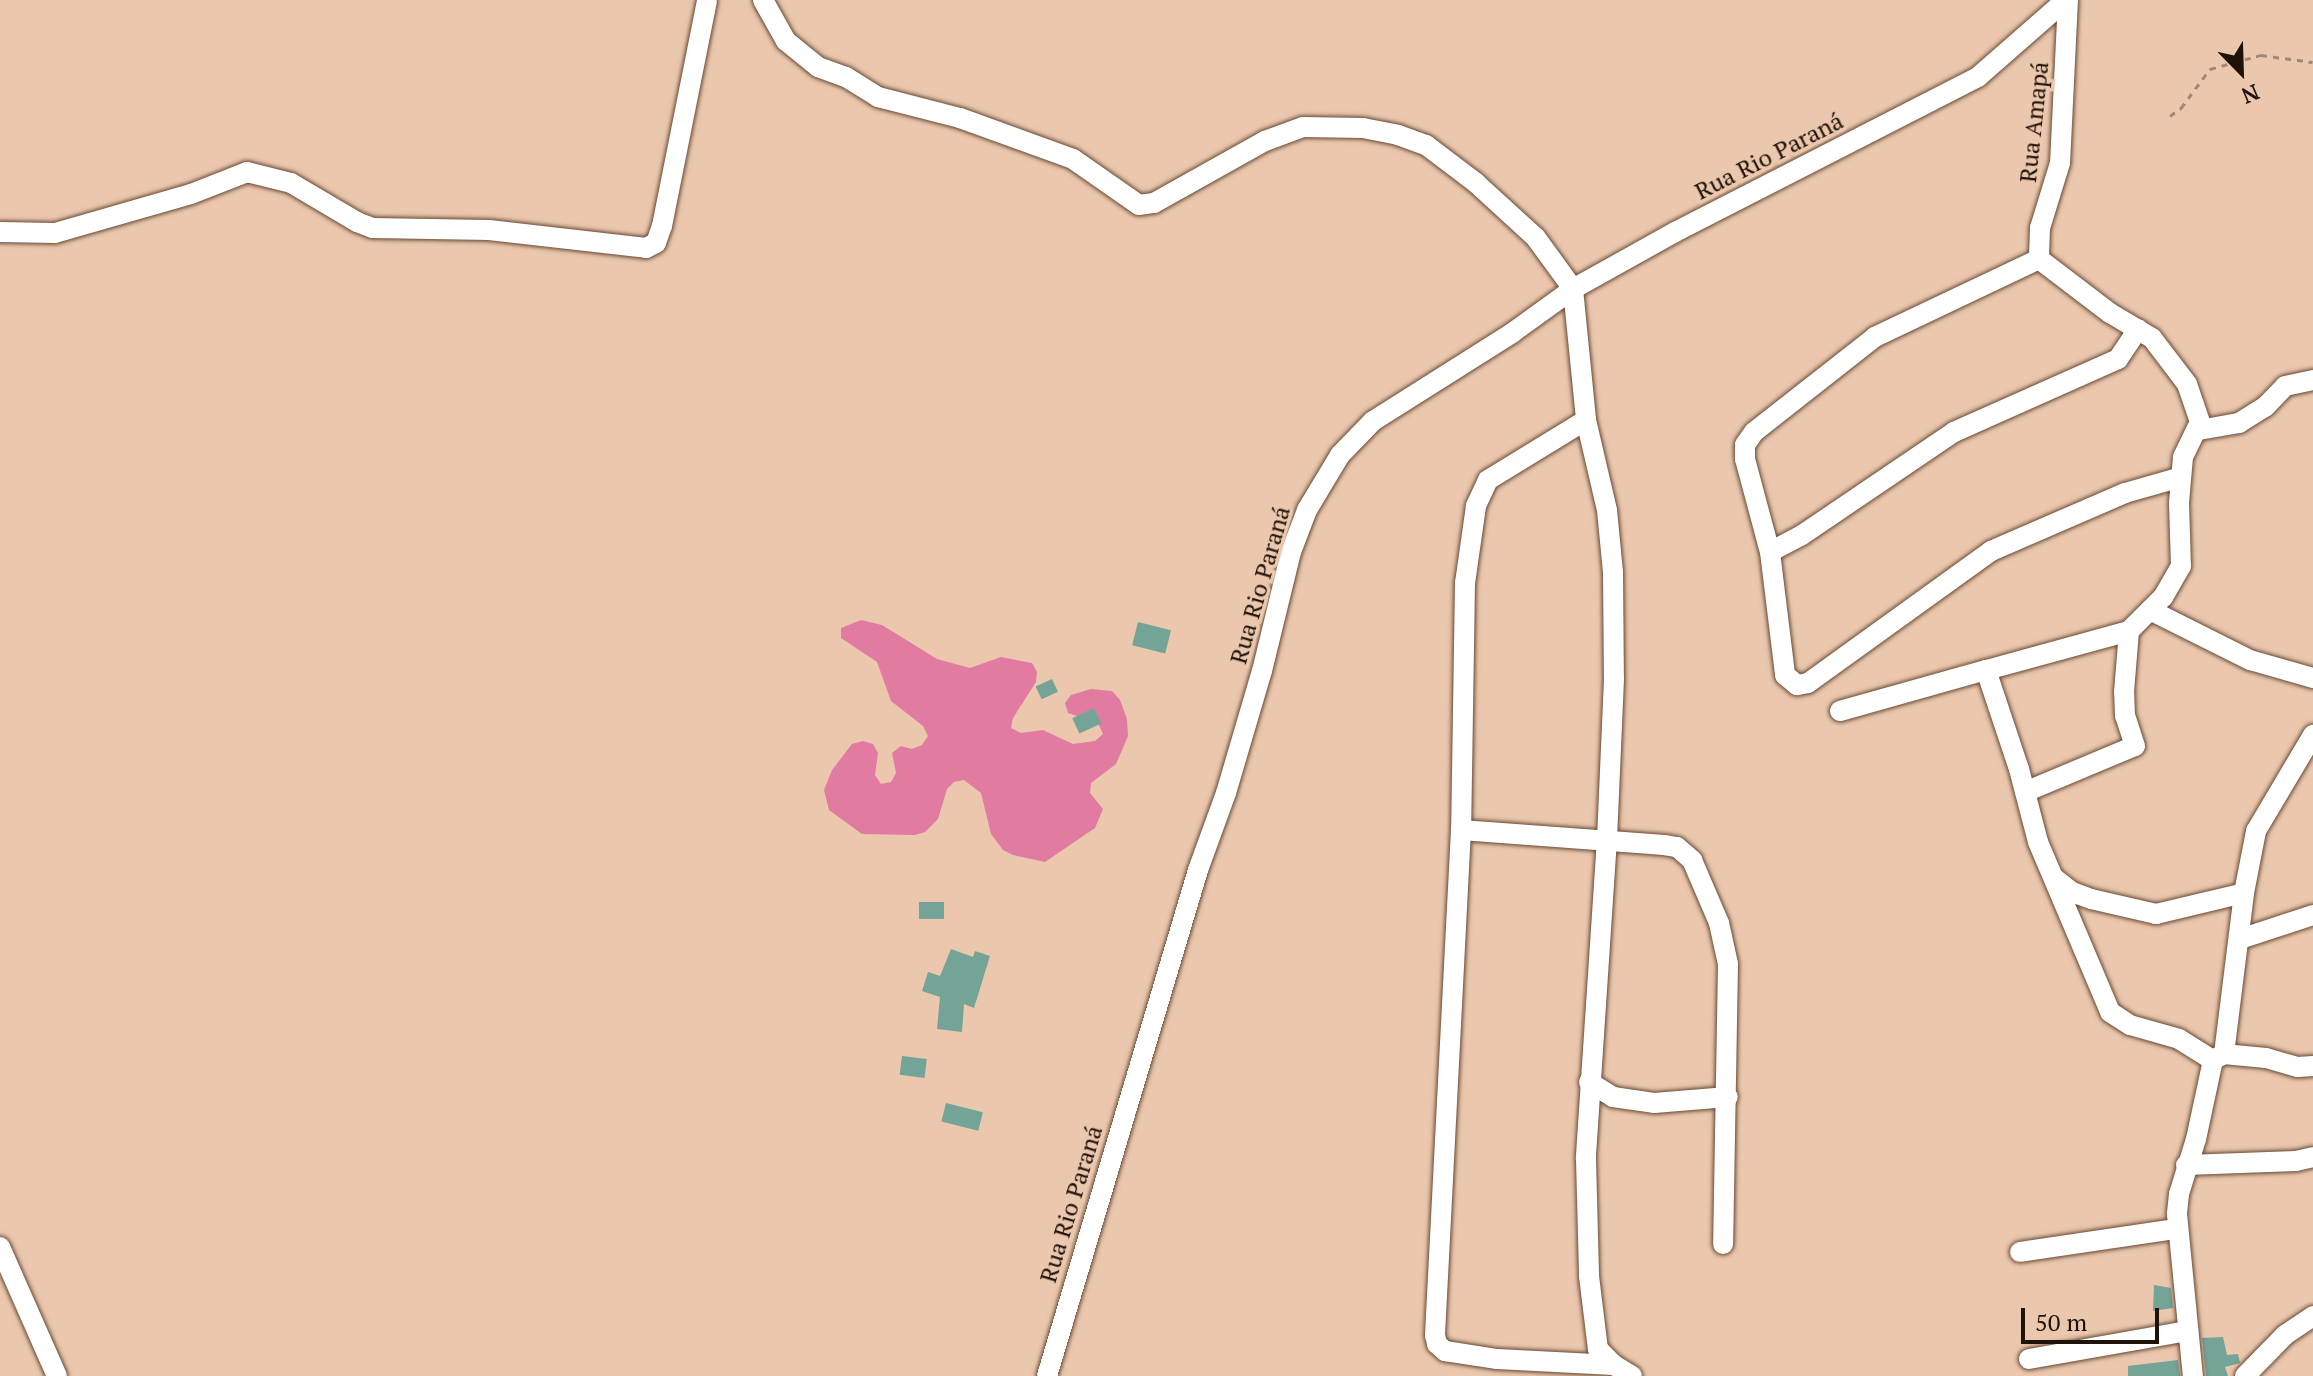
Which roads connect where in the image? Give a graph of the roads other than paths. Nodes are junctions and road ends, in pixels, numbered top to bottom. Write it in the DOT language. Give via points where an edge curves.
graph roads {
  1 [pos="707,0"];
  2 [pos="763,0"];
  3 [pos="2067,0"];
  4 [pos="0,232"];
  5 [pos="2038,253"];
  6 [pos="1573,289"];
  7 [pos="2138,329"];
  8 [pos="2313,380"];
  9 [pos="1586,420"];
  10 [pos="2199,430"];
  11 [pos="2181,477"];
  12 [pos="1770,552"];
  13 [pos="2150,610"];
  14 [pos="2129,631"];
  15 [pos="1986,670"];
  16 [pos="2313,678"];
  17 [pos="1840,711"];
  18 [pos="2313,735"];
  19 [pos="2025,792"];
  20 [pos="1461,830"];
  21 [pos="1607,839"];
  22 [pos="2051,875"];
  23 [pos="2244,893"];
  24 [pos="2313,915"];
  25 [pos="2240,939"];
  26 [pos="2219,1057"];
  27 [pos="2312,1070"];
  28 [pos="1589,1082"];
  29 [pos="1728,1097"];
  30 [pos="2313,1157"];
  31 [pos="2186,1165"];
  32 [pos="2176,1229"];
  33 [pos="1723,1244"];
  34 [pos="0,1247"];
  35 [pos="2020,1252"];
  36 [pos="2313,1316"];
  37 [pos="2187,1331"];
  38 [pos="2029,1359"];
  39 [pos="1614,1365"];
  40 [pos="57,1376"];
  41 [pos="1047,1376"];
  42 [pos="1632,1376"];
  43 [pos="2193,1376"];
  44 [pos="2245,1376"];
  1 -- 4 [label="street" via="662,226 656,243 646,248 489,230 373,228 291,183 247,172 191,194 55,233"];
  2 -- 6 [label="street" via="786,41 818,67 878,97 960,118 1073,159 1139,205 1154,203 1274,137 1303,127 1363,128 1398,135 1426,145 1476,183 1536,238"];
  3 -- 5 [label="street, Rua Amapá" via="2060,163"];
  3 -- 6 [label="street, Rua Rio Paraná" via="1978,77"];
  5 -- 7 [label="street" via="2064,280"];
  5 -- 12 [label="street" via="1875,337 1754,432 1745,445 1745,459"];
  6 -- 9 [label="street"];
  6 -- 41 [label="street, Rua Rio Paraná" via="1373,421 1340,455 1307,510"];
  7 -- 10 [label="street" via="2152,338 2187,384 2199,411"];
  7 -- 12 [label="street" via="2118,359 1954,432"];
  8 -- 10 [label="street" via="2285,386 2239,423"];
  9 -- 20 [label="street" via="1488,480 1476,506 1465,583"];
  9 -- 21 [label="street" via="1607,510 1613,572"];
  10 -- 11 [label="street" via="2183,457"];
  11 -- 12 [label="street" via="2125,493 1991,551 1808,683 1797,685 1785,675"];
  11 -- 13 [label="street" via="2181,566 2174,583"];
  13 -- 14 [label="street"];
  13 -- 16 [label="street" via="2250,660"];
  14 -- 15 [label="street"];
  14 -- 19 [label="street" via="2125,716 2135,746"];
  15 -- 17 [label="street"];
  15 -- 19 [label="street"];
  18 -- 23 [label="street" via="2256,831"];
  19 -- 22 [label="street"];
  20 -- 21 [label="street"];
  20 -- 39 [label="street" via="1436,1341 1445,1351 1497,1359"];
  21 -- 28 [label="street"];
  21 -- 29 [label="street" via="1677,847 1692,860 1725,944"];
  22 -- 23 [label="street" via="2072,892 2156,914"];
  22 -- 26 [label="street" via="2110,1012 2130,1025"];
  23 -- 25 [label="street"];
  24 -- 25 [label="street"];
  25 -- 26 [label="street"];
  26 -- 27 [label="street" via="2266,1058"];
  26 -- 31 [label="street"];
  28 -- 29 [label="street" via="1613,1097 1654,1103"];
  28 -- 39 [label="street" via="1586,1159 1594,1337"];
  29 -- 33 [label="street"];
  30 -- 31 [label="street"];
  31 -- 32 [label="street"];
  32 -- 35 [label="street"];
  32 -- 37 [label="street"];
  34 -- 40 [label="street"];
  36 -- 44 [label="street" via="2285,1335"];
  37 -- 38 [label="street"];
  37 -- 43 [label="street"];
  39 -- 42 [label="street"];
}
